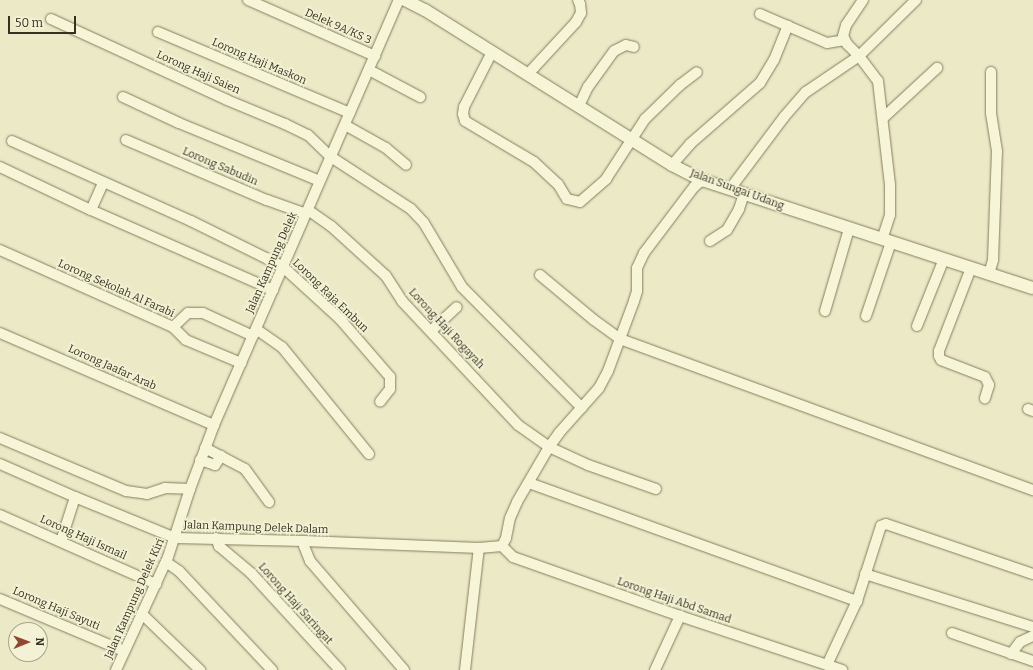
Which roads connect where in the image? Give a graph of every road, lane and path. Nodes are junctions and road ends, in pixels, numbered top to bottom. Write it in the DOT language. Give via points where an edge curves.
graph roads {
  1 [pos="248,0"];
  2 [pos="398,0"];
  3 [pos="405,0"];
  4 [pos="578,0"];
  5 [pos="863,0"];
  6 [pos="916,0"];
  7 [pos="422,5"];
  8 [pos="760,14"];
  9 [pos="50,19"];
  10 [pos="788,26"];
  11 [pos="158,32"];
  12 [pos="845,40"];
  13 [pos="634,46"];
  14 [pos="492,52"];
  15 [pos="375,56"];
  16 [pos="859,56"];
  17 [pos="937,68"];
  18 [pos="369,70"];
  19 [pos="697,72"];
  20 [pos="991,72"];
  21 [pos="528,74"];
  22 [pos="123,96"];
  23 [pos="420,97"];
  24 [pos="579,106"];
  25 [pos="350,113"];
  26 [pos="883,118"];
  27 [pos="345,125"];
  28 [pos="126,140"];
  29 [pos="631,140"];
  30 [pos="12,142"];
  31 [pos="331,157"];
  32 [pos="672,164"];
  33 [pos="406,165"];
  34 [pos="0,167"];
  35 [pos="702,180"];
  36 [pos="320,181"];
  37 [pos="103,183"];
  38 [pos="730,189"];
  39 [pos="744,194"];
  40 [pos="91,210"];
  41 [pos="307,212"];
  42 [pos="849,228"];
  43 [pos="710,241"];
  44 [pos="886,241"];
  45 [pos="0,250"];
  46 [pos="944,260"];
  47 [pos="282,266"];
  48 [pos="971,268"];
  49 [pos="989,274"];
  50 [pos="540,275"];
  51 [pos="1033,288"];
  52 [pos="273,290"];
  53 [pos="457,307"];
  54 [pos="825,311"];
  55 [pos="866,316"];
  56 [pos="916,326"];
  57 [pos="174,327"];
  58 [pos="431,331"];
  59 [pos="0,333"];
  60 [pos="254,333"];
  61 [pos="620,339"];
  62 [pos="241,364"];
  63 [pos="984,398"];
  64 [pos="380,402"];
  65 [pos="582,408"];
  66 [pos="214,426"];
  67 [pos="0,438"];
  68 [pos="549,447"];
  69 [pos="205,448"];
  70 [pos="369,454"];
  71 [pos="221,456"];
  72 [pos="200,460"];
  73 [pos="0,464"];
  74 [pos="529,482"];
  75 [pos="190,489"];
  76 [pos="656,489"];
  77 [pos="1033,490"];
  78 [pos="75,498"];
  79 [pos="269,502"];
  80 [pos="0,514"];
  81 [pos="175,538"];
  82 [pos="216,538"];
  83 [pos="61,541"];
  84 [pos="304,541"];
  85 [pos="502,546"];
  86 [pos="479,548"];
  87 [pos="166,562"];
  88 [pos="865,574"];
  89 [pos="1033,574"];
  90 [pos="156,584"];
  91 [pos="0,599"];
  92 [pos="857,601"];
  93 [pos="142,614"];
  94 [pos="680,616"];
  95 [pos="1033,627"];
  96 [pos="952,633"];
  97 [pos="1033,636"];
  98 [pos="124,651"];
  99 [pos="1011,654"];
  100 [pos="1033,661"];
  101 [pos="827,665"];
  102 [pos="119,668"];
  103 [pos="200,670"];
  104 [pos="272,670"];
  105 [pos="340,670"];
  106 [pos="404,670"];
  107 [pos="465,670"];
  108 [pos="655,670"];
  109 [pos="842,670"];
  1 -- 15 [label="street, Delek 9A/KS 3"];
  2 -- 15 [label="street, Jalan Kampung Delek"];
  3 -- 7 [label="street, Jalan Sungai Udang"];
  4 -- 21 [label="street" via="581,13 576,22"];
  5 -- 12 [label="street" via="846,25 843,36"];
  6 -- 16 [label="street"];
  7 -- 14 [label="street, Jalan Sungai Udang"];
  8 -- 10 [label="street"];
  9 -- 31 [label="street, Lorong Haji Saien" via="285,124 314,139"];
  10 -- 12 [label="street" via="827,43"];
  10 -- 32 [label="street" via="774,60 760,82 690,144"];
  11 -- 25 [label="street, Lorong Haji Maskon"];
  12 -- 16 [label="street"];
  13 -- 24 [label="street" via="626,45 614,51 588,87"];
  14 -- 21 [label="street, Jalan Sungai Udang"];
  14 -- 29 [label="street" via="464,107 465,121 534,162 558,184 567,199 580,202 606,179"];
  15 -- 18 [label="street, Jalan Kampung Delek"];
  16 -- 26 [label="street" via="878,81"];
  16 -- 38 [label="street" via="806,92"];
  17 -- 26 [label="street"];
  18 -- 23 [label="street"];
  18 -- 25 [label="street, Jalan Kampung Delek"];
  19 -- 29 [label="street" via="646,119"];
  20 -- 49 [label="street" via="991,113 997,151 993,260"];
  21 -- 24 [label="street, Jalan Sungai Udang"];
  22 -- 36 [label="street" via="179,123"];
  24 -- 29 [label="street, Jalan Sungai Udang"];
  25 -- 27 [label="street, Jalan Kampung Delek"];
  26 -- 44 [label="street" via="890,185 890,215"];
  27 -- 31 [label="street, Jalan Kampung Delek"];
  27 -- 33 [label="street" via="386,148"];
  28 -- 41 [label="street, Lorong Sabudin" via="266,200"];
  29 -- 32 [label="street, Jalan Sungai Udang"];
  30 -- 37 [label="street, Lorong Raja Embun"];
  31 -- 36 [label="street, Jalan Kampung Delek"];
  31 -- 65 [label="street, Lorong Haji Saien" via="411,209 424,224 462,286"];
  32 -- 35 [label="street, Jalan Sungai Udang"];
  34 -- 40 [label="street"];
  35 -- 38 [label="street, Jalan Sungai Udang"];
  35 -- 61 [label="street" via="694,187 642,258 637,268 637,291"];
  36 -- 41 [label="street, Jalan Kampung Delek"];
  37 -- 40 [label="street"];
  37 -- 47 [label="street, Lorong Raja Embun" via="191,221"];
  38 -- 39 [label="street, Jalan Sungai Udang"];
  39 -- 42 [label="street, Jalan Sungai Udang"];
  39 -- 43 [label="street" via="727,230"];
  40 -- 52 [label="street"];
  41 -- 47 [label="street, Jalan Kampung Delek"];
  41 -- 58 [label="street, Lorong Haji Rogayah" via="331,226 386,276 402,301"];
  42 -- 44 [label="street, Jalan Sungai Udang"];
  42 -- 54 [label="street"];
  44 -- 46 [label="street, Jalan Sungai Udang"];
  44 -- 55 [label="street"];
  45 -- 57 [label="street, Lorong Sekolah Al Farabi"];
  46 -- 48 [label="street, Jalan Sungai Udang"];
  46 -- 56 [label="street"];
  47 -- 52 [label="street, Jalan Kampung Delek"];
  47 -- 64 [label="street, Lorong Raja Embun" via="340,319 390,377 390,389"];
  48 -- 49 [label="street, Jalan Sungai Udang"];
  48 -- 63 [label="street" via="939,356 941,360 985,377 989,385"];
  49 -- 51 [label="street, Jalan Sungai Udang"];
  50 -- 61 [label="street"];
  52 -- 60 [label="street, Jalan Kampung Delek"];
  53 -- 58 [label="street"];
  57 -- 60 [label="street" via="188,313 203,313"];
  57 -- 62 [label="street, Lorong Sekolah Al Farabi" via="186,340"];
  58 -- 68 [label="street, Lorong Haji Rogayah" via="518,425"];
  59 -- 66 [label="street, Lorong Jaafar Arab"];
  60 -- 62 [label="street, Jalan Kampung Delek"];
  60 -- 70 [label="street" via="282,347"];
  61 -- 65 [label="street" via="599,388"];
  61 -- 77 [label="street"];
  62 -- 66 [label="street, Jalan Kampung Delek"];
  65 -- 68 [label="street"];
  66 -- 69 [label="street, Jalan Kampung Delek"];
  67 -- 75 [label="street" via="126,491 147,494 165,488"];
  68 -- 74 [label="street"];
  68 -- 76 [label="street, Lorong Haji Rogayah" via="588,465"];
  69 -- 71 [label="street"];
  69 -- 72 [label="street, Jalan Kampung Delek"];
  71 -- 72 [label="street" via="215,465"];
  71 -- 79 [label="street" via="245,468"];
  72 -- 75 [label="street, Jalan Kampung Delek"];
  73 -- 78 [label="street, Jalan Kampung Delek Dalam"];
  74 -- 85 [label="street" via="510,518"];
  74 -- 92 [label="street"];
  75 -- 81 [label="street, Jalan Kampung Delek"];
  78 -- 81 [label="street, Jalan Kampung Delek Dalam"];
  78 -- 83 [label="street"];
  80 -- 83 [label="street, Lorong Haji Ismail"];
  81 -- 82 [label="street, Jalan Kampung Delek Dalam"];
  81 -- 87 [label="street, Jalan Kampung Delek Kiri"];
  82 -- 84 [label="street, Jalan Kampung Delek Dalam"];
  82 -- 105 [label="street, Lorong Haji Saringat" via="219,546 252,573"];
  83 -- 90 [label="street, Lorong Haji Ismail"];
  84 -- 86 [label="street, Jalan Kampung Delek Dalam"];
  84 -- 106 [label="street" via="310,561"];
  85 -- 86 [label="street, Jalan Kampung Delek Dalam"];
  85 -- 94 [label="street, Lorong Haji Abd Samad" via="513,557"];
  86 -- 107 [label="street"];
  87 -- 90 [label="street, Jalan Kampung Delek Kiri"];
  87 -- 104 [label="street" via="179,571"];
  88 -- 89 [label="street" via="878,531 886,524"];
  88 -- 92 [label="street"];
  88 -- 95 [label="street"];
  90 -- 93 [label="street, Jalan Kampung Delek Kiri"];
  91 -- 98 [label="street, Lorong Haji Sayuti"];
  92 -- 101 [label="street"];
  93 -- 98 [label="street, Jalan Kampung Delek Kiri"];
  93 -- 103 [label="street"];
  94 -- 101 [label="street, Lorong Haji Abd Samad"];
  94 -- 108 [label="street"];
  96 -- 99 [label="street"];
  97 -- 99 [label="street" via="1020,642"];
  98 -- 102 [label="street, Jalan Kampung Delek Kiri"];
  99 -- 100 [label="street"];
  101 -- 109 [label="street, Lorong Haji Abd Samad"];
}
